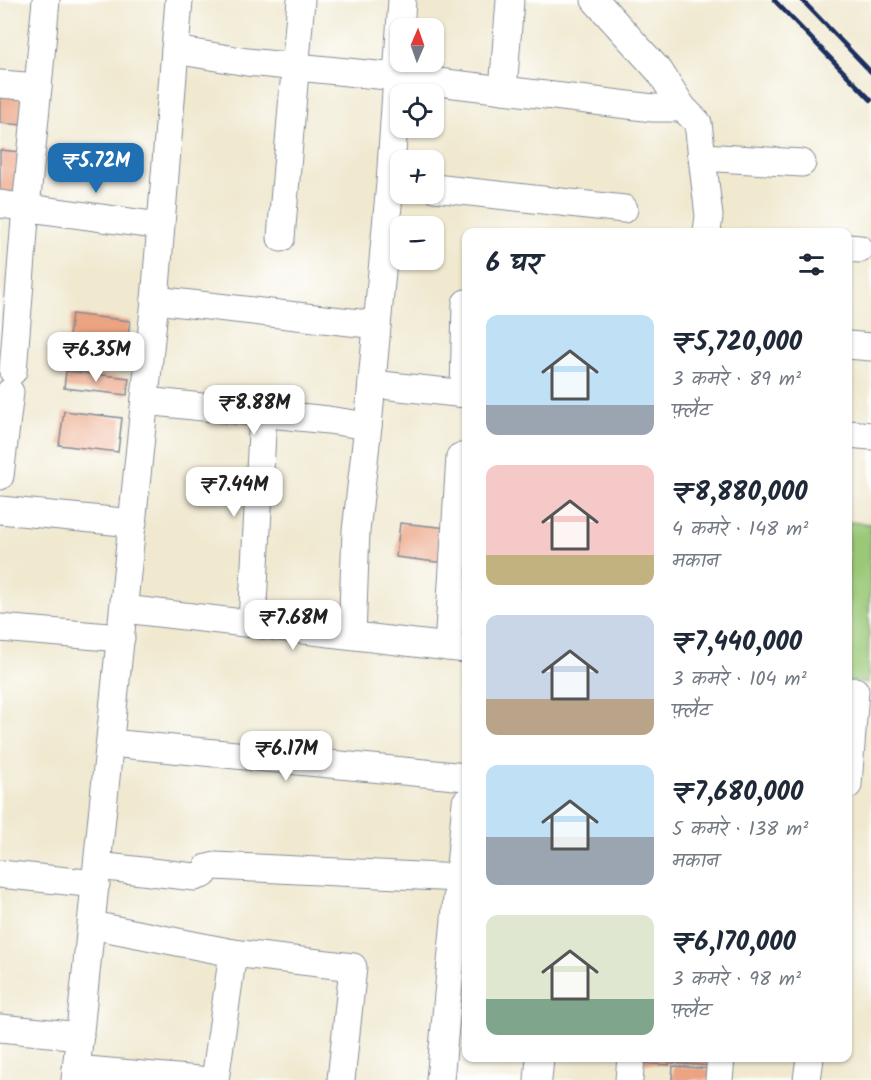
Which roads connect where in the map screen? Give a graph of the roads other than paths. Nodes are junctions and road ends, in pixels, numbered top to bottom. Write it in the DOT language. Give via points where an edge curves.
graph roads {
  1 [pos="46,0"];
  2 [pos="179,0"];
  3 [pos="301,0"];
  4 [pos="402,0"];
  5 [pos="510,0"];
  6 [pos="595,0"];
  7 [pos="176,50"];
  8 [pos="296,68"];
  9 [pos="396,77"];
  10 [pos="0,84"];
  11 [pos="38,87"];
  12 [pos="503,90"];
  13 [pos="683,108"];
  14 [pos="395,150"];
  15 [pos="702,157"];
  16 [pos="802,163"];
  17 [pos="444,189"];
  18 [pos="392,204"];
  19 [pos="13,206"];
  20 [pos="624,209"];
  21 [pos="160,226"];
  22 [pos="708,228"];
  23 [pos="281,238"];
  24 [pos="155,300"];
  25 [pos="377,325"];
  26 [pos="852,345"];
  27 [pos="871,347"];
  28 [pos="372,384"];
  29 [pos="462,394"];
  30 [pos="145,401"];
  31 [pos="262,414"];
  32 [pos="368,426"];
  33 [pos="852,434"];
  34 [pos="871,436"];
  35 [pos="460,457"];
  36 [pos="0,476"];
  37 [pos="0,510"];
  38 [pos="133,523"];
  39 [pos="124,609"];
  40 [pos="252,623"];
  41 [pos="0,628"];
  42 [pos="352,635"];
  43 [pos="121,638"];
  44 [pos="457,648"];
  45 [pos="858,692"];
  46 [pos="110,743"];
  47 [pos="852,748"];
  48 [pos="462,777"];
  49 [pos="462,845"];
  50 [pos="0,873"];
  51 [pos="97,875"];
  52 [pos="459,878"];
  53 [pos="92,925"];
  54 [pos="233,953"];
  55 [pos="0,1028"];
  56 [pos="80,1036"];
  57 [pos="540,1062"];
  58 [pos="631,1062"];
  59 [pos="721,1062"];
  60 [pos="809,1062"];
  61 [pos="76,1074"];
  62 [pos="199,1080"];
  63 [pos="215,1080"];
  64 [pos="341,1080"];
  65 [pos="440,1080"];
  66 [pos="538,1080"];
  67 [pos="629,1080"];
  68 [pos="719,1080"];
  69 [pos="807,1080"];
  1 -- 11 [label="street"];
  2 -- 7 [label="street"];
  3 -- 8 [label="street"];
  4 -- 9 [label="street"];
  5 -- 12 [label="street"];
  6 -- 13 [label="street" via="660,72"];
  7 -- 8 [label="street"];
  7 -- 21 [label="street"];
  8 -- 9 [label="street"];
  8 -- 23 [label="street"];
  9 -- 12 [label="street"];
  9 -- 14 [label="street"];
  10 -- 11 [label="street"];
  11 -- 19 [label="street"];
  12 -- 13 [label="street"];
  13 -- 15 [label="street" via="698,123"];
  15 -- 16 [label="street"];
  15 -- 22 [label="street"];
  17 -- 20 [label="street"];
  18 -- 25 [label="street"];
  19 -- 21 [label="street"];
  19 -- 36 [label="street" via="11,381"];
  21 -- 24 [label="street"];
  24 -- 25 [label="street"];
  24 -- 30 [label="street"];
  25 -- 28 [label="street"];
  26 -- 27 [label="street"];
  28 -- 29 [label="street"];
  28 -- 32 [label="street"];
  30 -- 31 [label="street"];
  30 -- 38 [label="street"];
  31 -- 32 [label="street"];
  31 -- 40 [label="street"];
  32 -- 42 [label="street" via="356,531"];
  33 -- 34 [label="street"];
  35 -- 44 [label="street"];
  37 -- 38 [label="street"];
  38 -- 39 [label="street"];
  39 -- 40 [label="street"];
  39 -- 43 [label="street"];
  40 -- 42 [label="street"];
  41 -- 43 [label="street"];
  42 -- 44 [label="street"];
  43 -- 46 [label="street"];
  45 -- 47 [label="street"];
  46 -- 48 [label="street"];
  46 -- 51 [label="street"];
  49 -- 52 [label="street"];
  50 -- 51 [label="street"];
  51 -- 52 [label="street" via="195,877 215,866"];
  51 -- 53 [label="street"];
  52 -- 65 [label="street"];
  53 -- 54 [label="street"];
  53 -- 56 [label="street"];
  54 -- 63 [label="street"];
  54 -- 64 [label="street" via="353,967"];
  55 -- 56 [label="street"];
  56 -- 61 [label="street"];
  57 -- 66 [label="street"];
  58 -- 67 [label="street"];
  59 -- 68 [label="street"];
  60 -- 69 [label="street"];
  61 -- 62 [label="street"];
}
